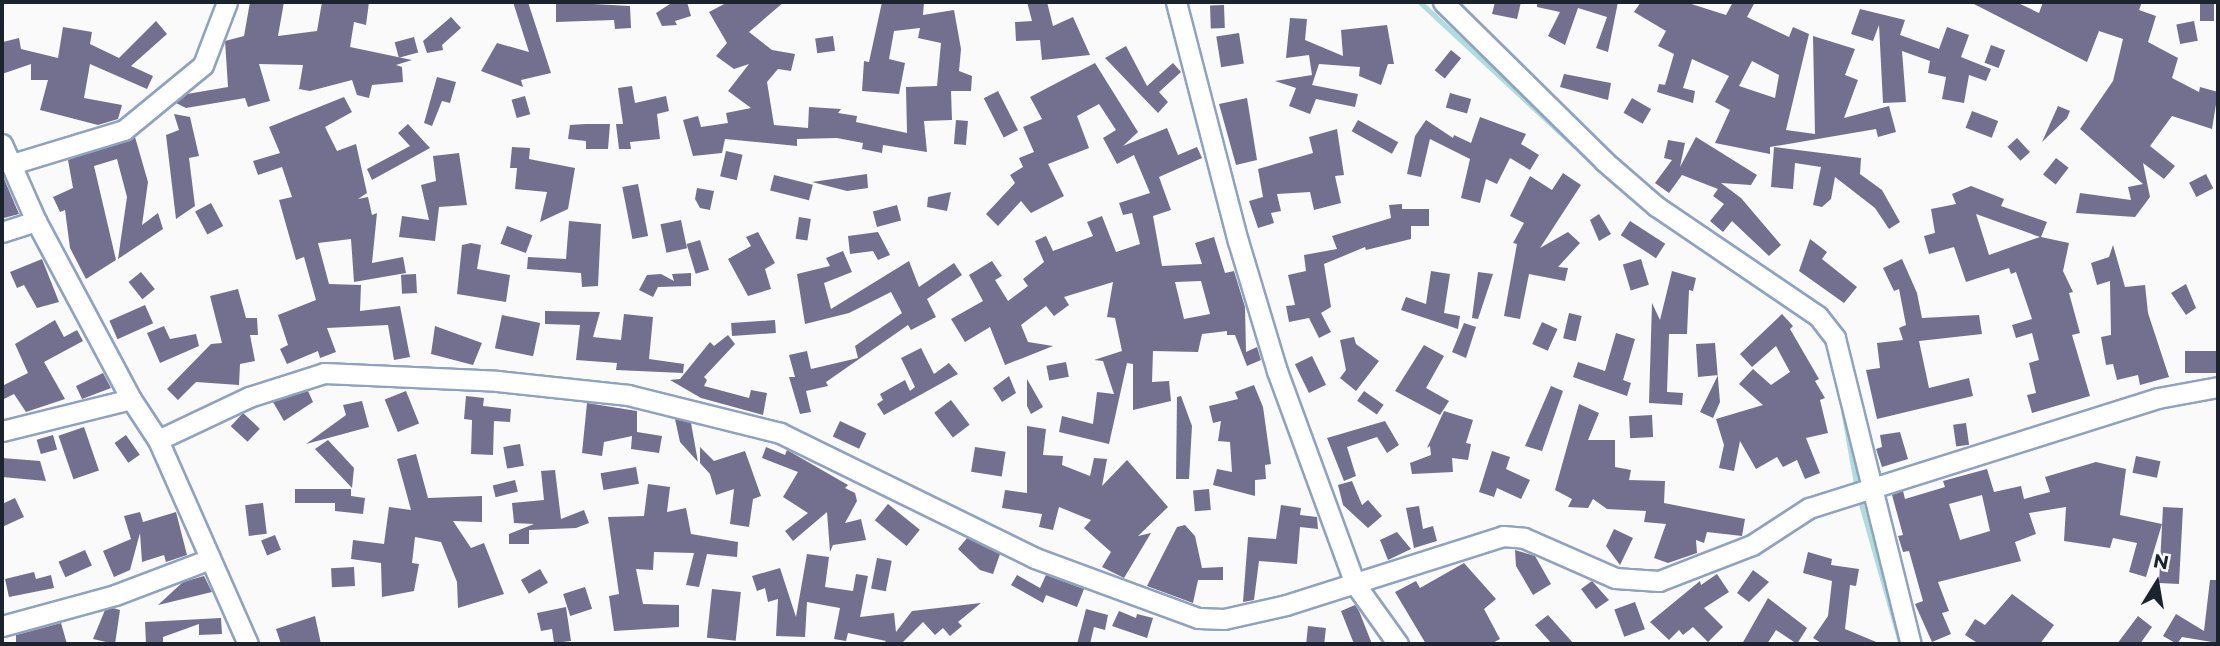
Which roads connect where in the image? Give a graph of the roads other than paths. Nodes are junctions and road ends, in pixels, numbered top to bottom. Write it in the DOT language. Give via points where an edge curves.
graph roads {
  1 [pos="227,2"];
  2 [pos="1176,2"];
  3 [pos="1443,2"];
  4 [pos="2,144"];
  5 [pos="12,164"];
  6 [pos="36,221"];
  7 [pos="2,232"];
  8 [pos="2218,387"];
  9 [pos="131,399"];
  10 [pos="2,431"];
  11 [pos="158,440"];
  12 [pos="1870,491"];
  13 [pos="210,559"];
  14 [pos="1355,584"];
  15 [pos="2,626"];
  16 [pos="248,644"];
  17 [pos="1398,644"];
  18 [pos="1911,644"];
  1 -- 5 [label="street" via="203,65 124,130"];
  2 -- 14 [label="street" via="1273,358"];
  3 -- 12 [label="street" via="1656,206 1818,316 1842,353"];
  4 -- 5 [label="street"];
  5 -- 6 [label="street"];
  6 -- 7 [label="street"];
  6 -- 9 [label="street"];
  8 -- 12 [label="street" via="2158,398"];
  9 -- 10 [label="street"];
  9 -- 11 [label="street"];
  11 -- 13 [label="street"];
  11 -- 14 [label="street" via="249,397 324,373 497,381 620,394 780,433 1035,558 1198,618 1224,620"];
  12 -- 14 [label="street" via="1809,508 1752,545 1659,581 1615,578 1513,536"];
  12 -- 18 [label="street"];
  13 -- 15 [label="street" via="115,595"];
  13 -- 16 [label="street"];
  14 -- 17 [label="street"];
}
